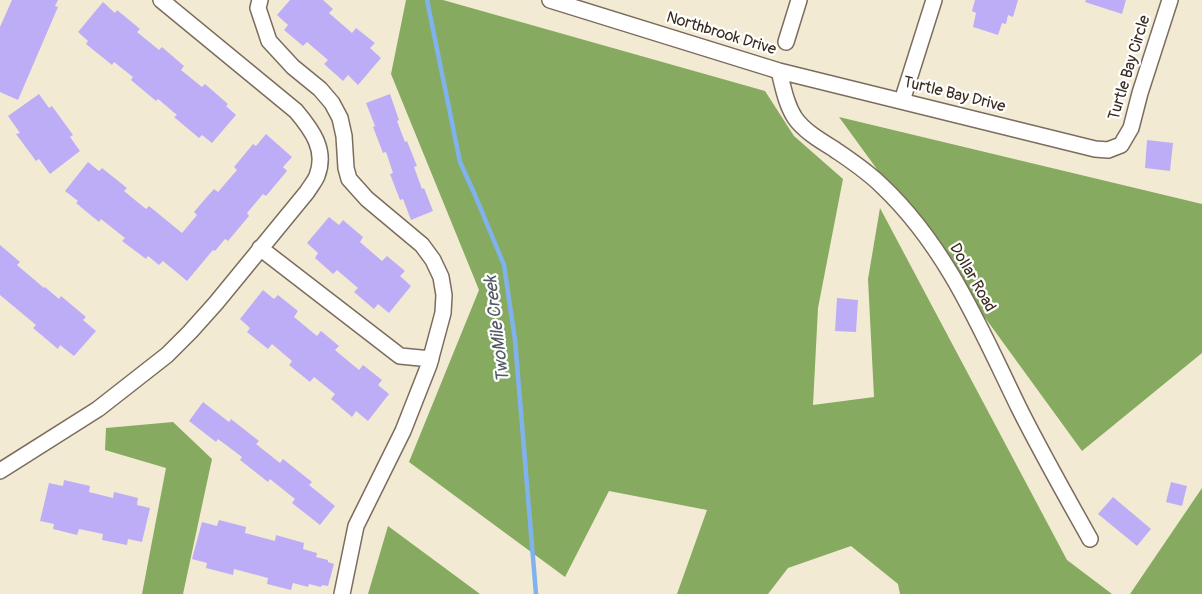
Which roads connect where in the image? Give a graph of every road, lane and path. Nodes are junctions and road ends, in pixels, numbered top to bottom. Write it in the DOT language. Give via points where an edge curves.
graph roads {
  1 [pos="161,0"];
  2 [pos="260,0"];
  3 [pos="550,0"];
  4 [pos="799,0"];
  5 [pos="934,0"];
  6 [pos="1170,0"];
  7 [pos="786,42"];
  8 [pos="779,71"];
  9 [pos="902,101"];
  10 [pos="1121,146"];
  11 [pos="260,248"];
  12 [pos="431,359"];
  13 [pos="0,471"];
  14 [pos="1090,539"];
  15 [pos="342,594"];
  1 -- 11 [label="street" via="296,111 316,138 321,157 317,176"];
  2 -- 12 [label="street" via="258,8 269,41 320,89 340,118 349,179 433,260 444,295"];
  3 -- 8 [label="street, Northbrook Drive"];
  4 -- 7 [label="street"];
  5 -- 9 [label="street"];
  6 -- 10 [label="street, Turtle Bay Circle" via="1131,128"];
  8 -- 9 [label="street, Turtle Bay Drive"];
  8 -- 14 [label="street, Dollar Road" via="796,119 882,185 918,225 959,285 1038,447"];
  9 -- 10 [label="street, Turtle Bay Drive" via="1095,149"];
  11 -- 12 [label="street" via="400,356"];
  11 -- 13 [label="street" via="167,355 98,409"];
  12 -- 15 [label="street" via="403,431 356,525"];
}
